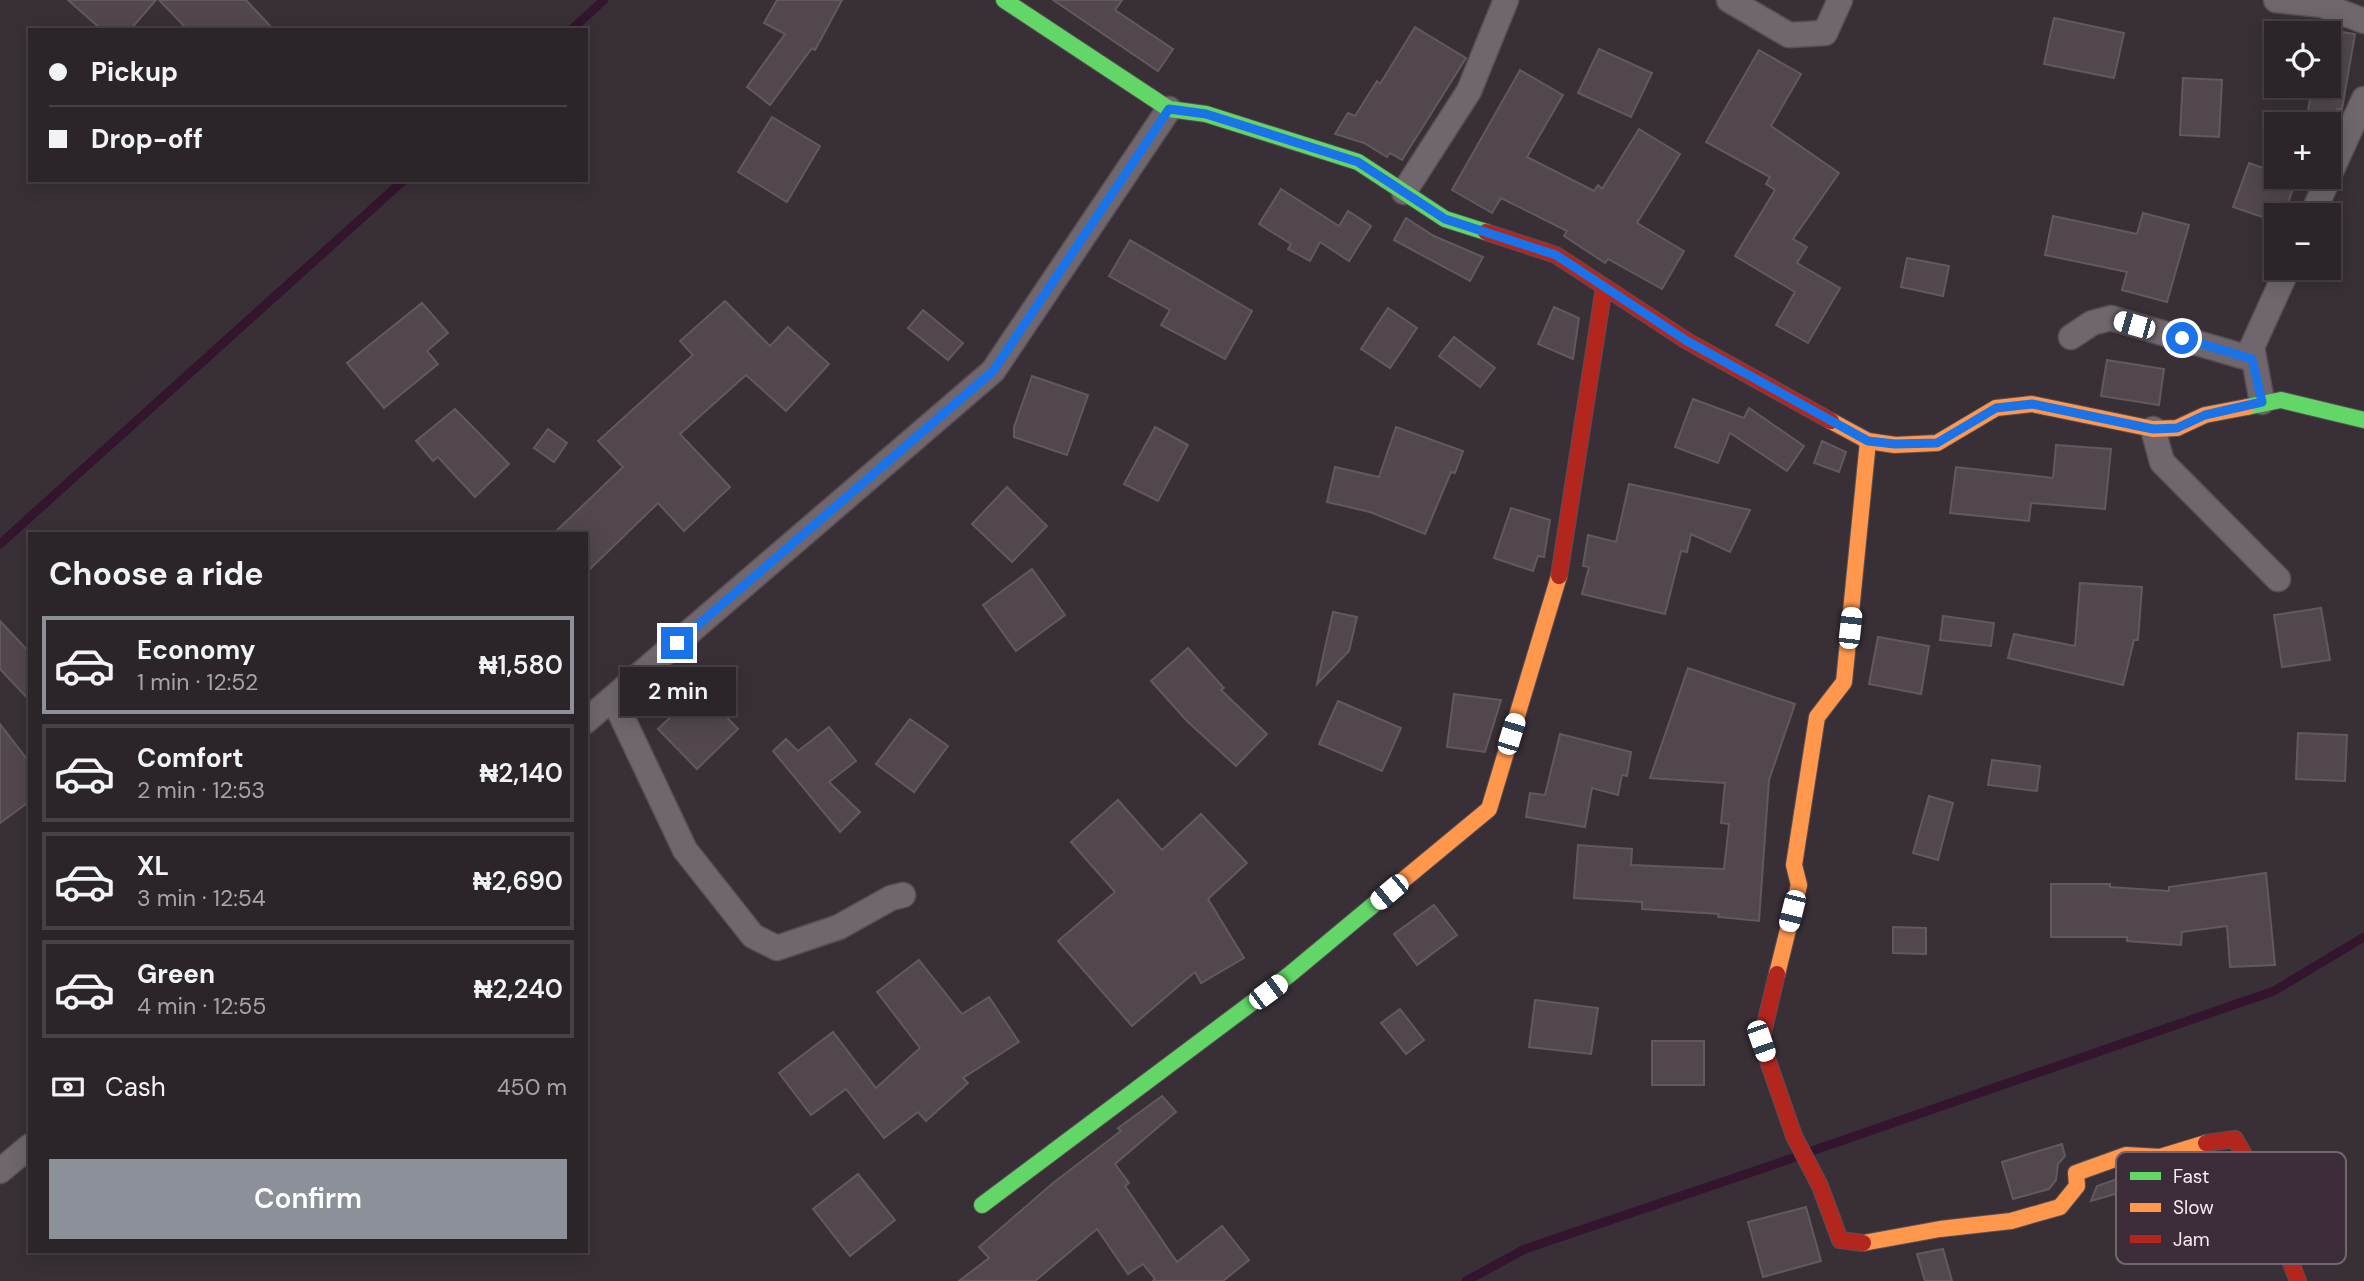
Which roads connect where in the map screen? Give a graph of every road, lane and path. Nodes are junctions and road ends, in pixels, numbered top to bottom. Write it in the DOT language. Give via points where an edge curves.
graph roads {
  1 [pos="1004,0"];
  2 [pos="1506,0"];
  3 [pos="1729,0"];
  4 [pos="1840,0"];
  5 [pos="2277,0"];
  6 [pos="2364,20"];
  7 [pos="2364,99"];
  8 [pos="1169,109"];
  9 [pos="2341,150"];
  10 [pos="1404,192"];
  11 [pos="2283,280"];
  12 [pos="1604,287"];
  13 [pos="2071,337"];
  14 [pos="2252,359"];
  15 [pos="2262,402"];
  16 [pos="2364,420"];
  17 [pos="2153,429"];
  18 [pos="1868,441"];
  19 [pos="2278,579"];
  20 [pos="613,698"];
  21 [pos="588,719"];
  22 [pos="903,895"];
  23 [pos="28,1148"];
  24 [pos="2174,1152"];
  25 [pos="2242,1152"];
  26 [pos="2116,1158"];
  27 [pos="0,1171"];
  28 [pos="982,1205"];
  29 [pos="2291,1264"];
  30 [pos="2298,1281"];
  1 -- 8 [label="street"];
  2 -- 10 [label="street" via="1469,91"];
  3 -- 4 [label="street" via="1790,35 1825,33"];
  5 -- 6 [label="street" via="2322,5"];
  7 -- 9 [label="street"];
  8 -- 10 [label="street" via="1206,114 1358,162"];
  8 -- 20 [label="street" via="993,371"];
  10 -- 12 [label="street" via="1445,219 1556,255"];
  11 -- 14 [label="street" via="2252,347"];
  12 -- 18 [label="street" via="1687,341"];
  12 -- 28 [label="street" via="1564,560 1489,809 1289,975"];
  13 -- 14 [label="street" via="2092,323 2111,318"];
  14 -- 15 [label="street"];
  15 -- 16 [label="street" via="2281,400"];
  15 -- 17 [label="street" via="2205,415 2177,428"];
  17 -- 18 [label="street" via="2032,404 1996,408 1937,443"];
  17 -- 19 [label="street" via="2162,462"];
  18 -- 26 [label="street" via="1844,682 1817,717 1794,864 1799,885 1761,1041 1794,1136 1820,1186 1840,1240 1867,1244 2011,1221 2060,1207 2077,1186 2076,1173"];
  20 -- 21 [label="street"];
  20 -- 22 [label="street" via="685,850 753,936 777,948 839,927"];
  23 -- 27 [label="street"];
  24 -- 25 [label="street" via="2235,1139"];
  29 -- 30 [label="street"];
}
